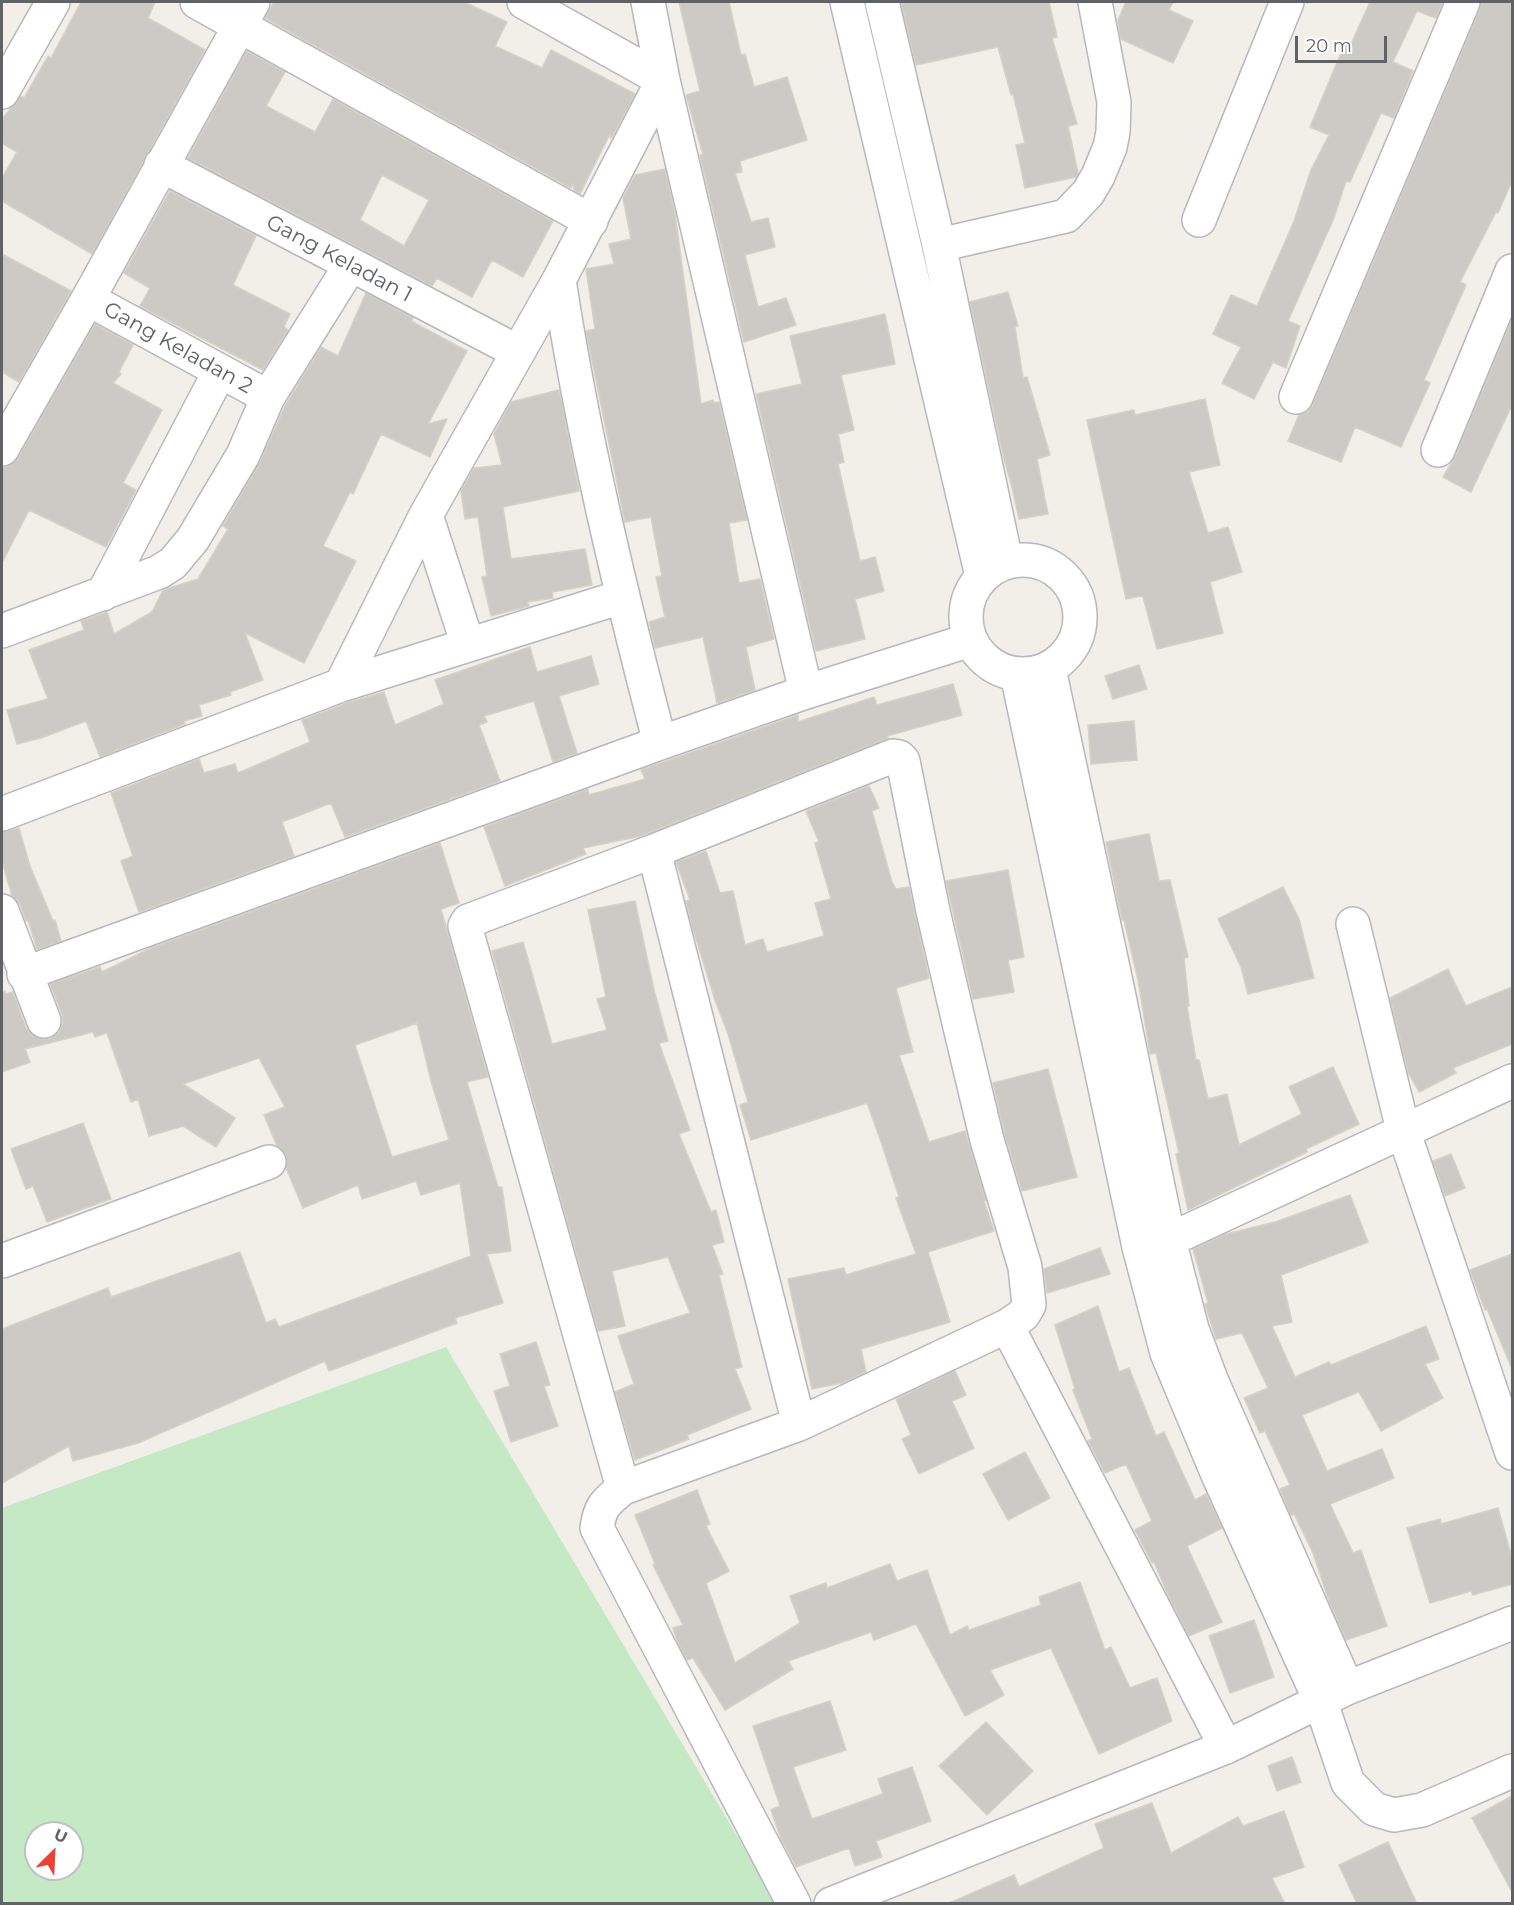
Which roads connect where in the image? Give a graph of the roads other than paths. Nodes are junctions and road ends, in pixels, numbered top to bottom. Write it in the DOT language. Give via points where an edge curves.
graph roads {
  1 [pos="53,2"];
  2 [pos="197,2"];
  3 [pos="524,2"];
  4 [pos="648,2"];
  5 [pos="847,2"];
  6 [pos="882,2"];
  7 [pos="1095,2"];
  8 [pos="1287,2"];
  9 [pos="1463,2"];
  10 [pos="246,14"];
  11 [pos="663,80"];
  12 [pos="2,92"];
  13 [pos="161,165"];
  14 [pos="591,220"];
  15 [pos="1198,220"];
  16 [pos="939,245"];
  17 [pos="350,266"];
  18 [pos="1512,271"];
  19 [pos="559,280"];
  20 [pos="88,298"];
  21 [pos="518,352"];
  22 [pos="220,371"];
  23 [pos="268,397"];
  24 [pos="1296,397"];
  25 [pos="2,449"];
  26 [pos="1438,450"];
  27 [pos="426,515"];
  28 [pos="994,569"];
  29 [pos="103,594"];
  30 [pos="621,597"];
  31 [pos="2,631"];
  32 [pos="970,640"];
  33 [pos="468,645"];
  34 [pos="1049,669"];
  35 [pos="1017,674"];
  36 [pos="341,685"];
  37 [pos="806,692"];
  38 [pos="660,743"];
  39 [pos="2,814"];
  40 [pos="654,850"];
  41 [pos="2,911"];
  42 [pos="1353,924"];
  43 [pos="24,974"];
  44 [pos="44,1021"];
  45 [pos="1512,1081"];
  46 [pos="1403,1130"];
  47 [pos="269,1162"];
  48 [pos="1154,1243"];
  49 [pos="2,1261"];
  50 [pos="1007,1326"];
  51 [pos="800,1424"];
  52 [pos="1512,1453"];
  53 [pos="623,1488"];
  54 [pos="1512,1623"];
  55 [pos="1334,1694"];
  56 [pos="1226,1747"];
  57 [pos="1512,1771"];
  58 [pos="794,1904"];
  59 [pos="831,1904"];
  1 -- 12 [label="street"];
  2 -- 10 [label="street"];
  3 -- 11 [label="street"];
  4 -- 11 [label="street"];
  5 -- 28 [label="street"];
  6 -- 16 [label="street"];
  7 -- 16 [label="street" via="1114,102 1113,132 1088,193 1066,216"];
  8 -- 15 [label="street"];
  9 -- 24 [label="street"];
  10 -- 13 [label="street"];
  10 -- 14 [label="street"];
  11 -- 14 [label="street"];
  11 -- 37 [label="street"];
  13 -- 17 [label="street, Gang Keladan 1"];
  13 -- 20 [label="street"];
  14 -- 19 [label="street"];
  16 -- 28 [label="street"];
  17 -- 21 [label="street, Gang Keladan 1"];
  17 -- 23 [label="street"];
  18 -- 26 [label="street"];
  19 -- 21 [label="street"];
  19 -- 30 [label="street"];
  20 -- 22 [label="street, Gang Keladan 2"];
  20 -- 25 [label="street"];
  21 -- 27 [label="street"];
  22 -- 23 [label="street, Gang Keladan 2"];
  22 -- 29 [label="street"];
  23 -- 29 [label="street" via="243,455 193,539 173,563"];
  27 -- 33 [label="street"];
  27 -- 36 [label="street"];
  28 -- 32 [label="street" via="969,596 966,618"];
  28 -- 34 [label="street" via="1030,560 1054,568 1072,585 1081,608 1079,632 1068,654"];
  29 -- 31 [label="street"];
  30 -- 33 [label="street"];
  30 -- 38 [label="street"];
  32 -- 35 [label="street" via="982,657 998,669"];
  32 -- 37 [label="street"];
  33 -- 36 [label="street"];
  34 -- 35 [label="street"];
  34 -- 48 [label="street" via="1116,982"];
  35 -- 48 [label="street"];
  36 -- 39 [label="street"];
  37 -- 38 [label="street"];
  38 -- 43 [label="street"];
  40 -- 50 [label="street" via="893,756 903,761 933,911 987,1140 1025,1267 1029,1305 1023,1315"];
  40 -- 51 [label="street"];
  40 -- 53 [label="street" via="468,921 465,926"];
  41 -- 43 [label="street"];
  42 -- 46 [label="street"];
  43 -- 44 [label="street"];
  45 -- 46 [label="street"];
  46 -- 48 [label="street"];
  46 -- 52 [label="street"];
  47 -- 49 [label="street"];
  48 -- 55 [label="street" via="1167,1353 1219,1477"];
  50 -- 51 [label="street"];
  50 -- 56 [label="street"];
  51 -- 53 [label="street"];
  53 -- 58 [label="street" via="605,1503 597,1528"];
  54 -- 55 [label="street"];
  55 -- 56 [label="street"];
  55 -- 57 [label="street" via="1348,1783 1374,1809 1394,1815 1422,1810"];
  56 -- 59 [label="street"];
}
